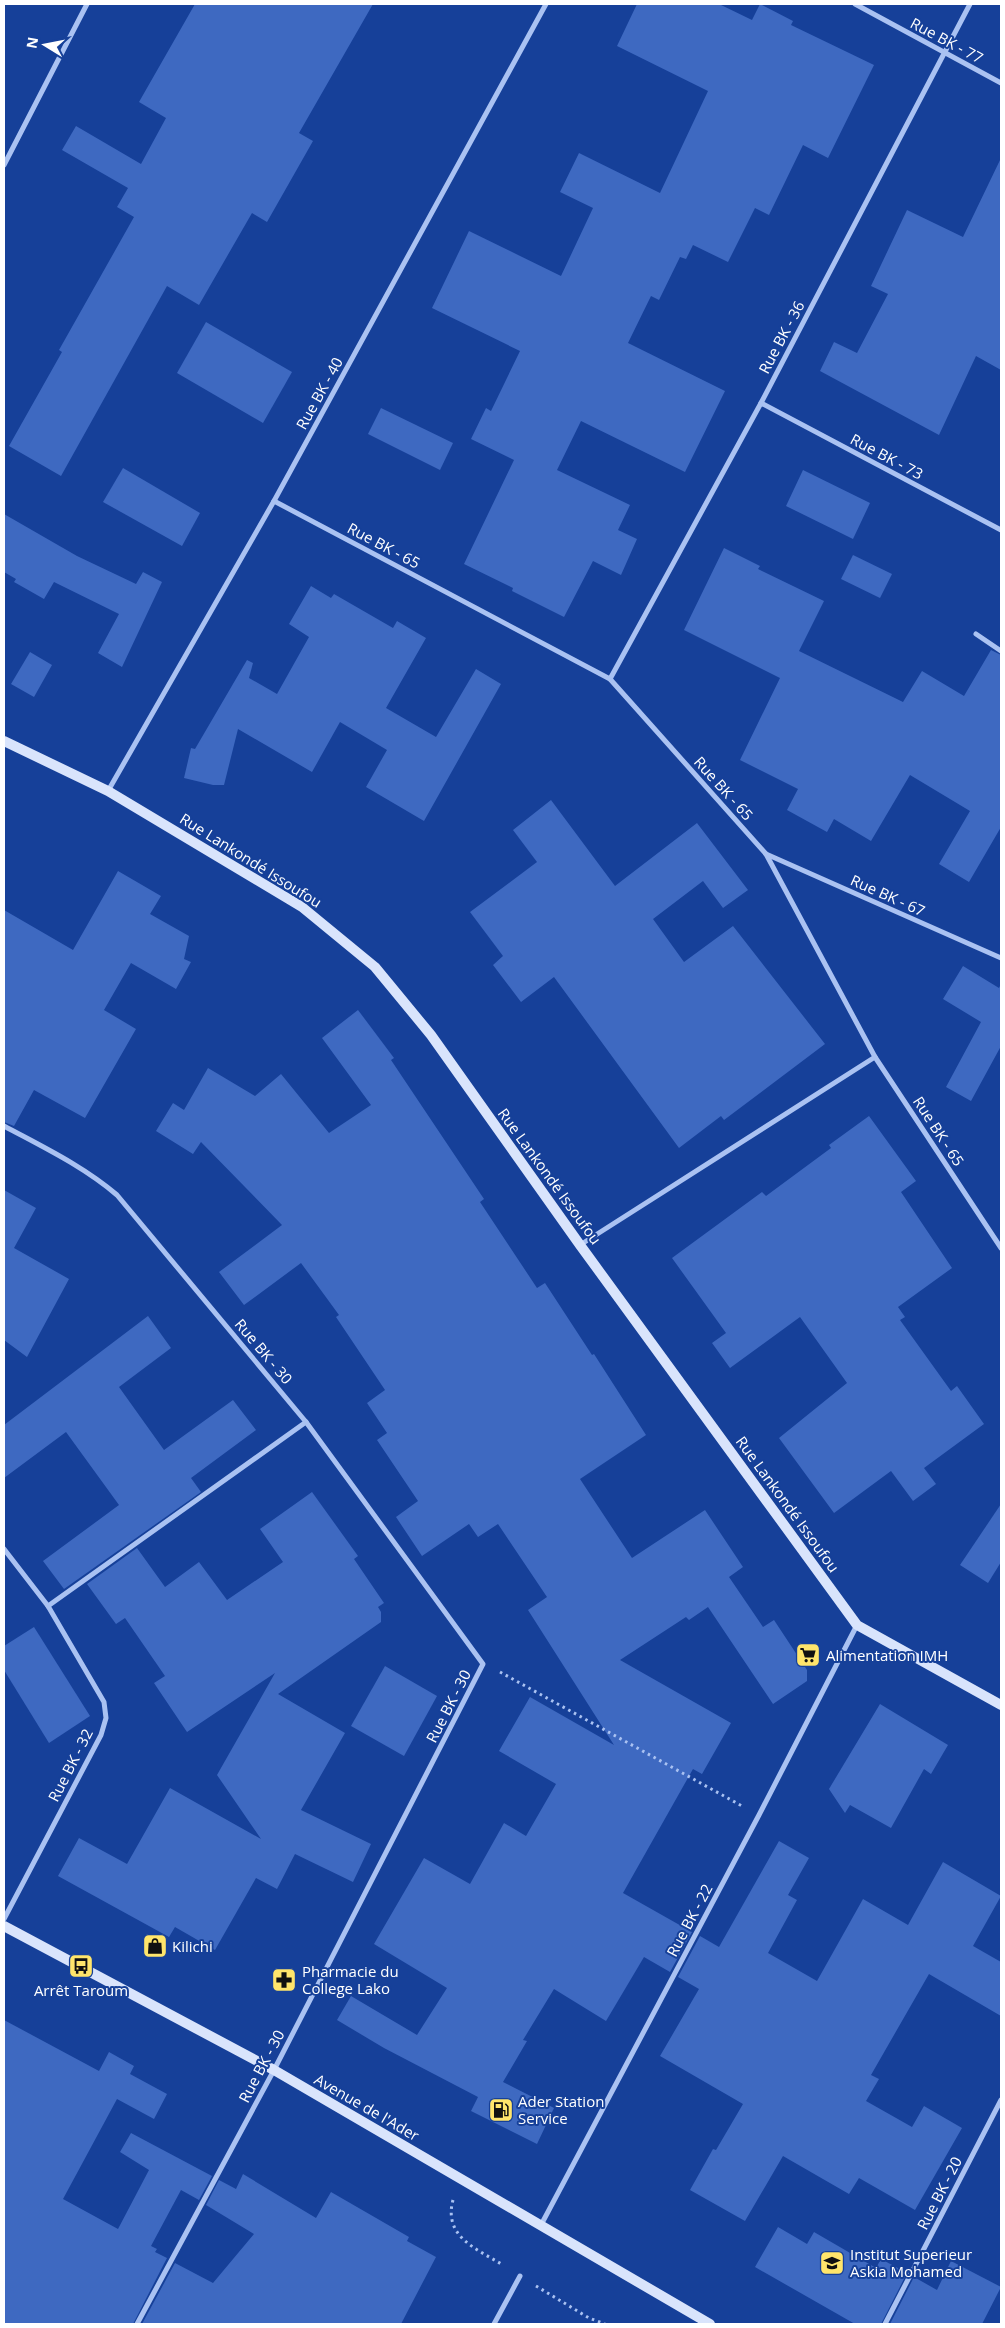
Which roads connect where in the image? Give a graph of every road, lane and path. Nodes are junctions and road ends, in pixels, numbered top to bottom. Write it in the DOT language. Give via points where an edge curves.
graph roads {
  1 [pos="87,4"];
  2 [pos="546,4"];
  3 [pos="854,4"];
  4 [pos="970,4"];
  5 [pos="944,53"];
  6 [pos="1001,83"];
  7 [pos="4,165"];
  8 [pos="761,403"];
  9 [pos="274,501"];
  10 [pos="1001,530"];
  11 [pos="976,634"];
  12 [pos="1001,651"];
  13 [pos="610,679"];
  14 [pos="4,741"];
  15 [pos="108,791"];
  16 [pos="766,854"];
  17 [pos="1001,958"];
  18 [pos="875,1057"];
  19 [pos="4,1126"];
  20 [pos="580,1245"];
  21 [pos="1001,1248"];
  22 [pos="306,1422"];
  23 [pos="4,1549"];
  24 [pos="48,1606"];
  25 [pos="857,1625"];
  26 [pos="482,1662"];
  27 [pos="1001,1705"];
  28 [pos="759,1816"];
  29 [pos="4,1918"];
  30 [pos="4,1926"];
  31 [pos="274,2070"];
  32 [pos="1001,2100"];
  33 [pos="541,2226"];
  34 [pos="520,2276"];
  35 [pos="137,2324"];
  36 [pos="494,2324"];
  37 [pos="710,2324"];
  38 [pos="885,2324"];
  1 -- 7 [label="street"];
  2 -- 9 [label="street, Rue BK - 40"];
  3 -- 5 [label="street, Rue BK - 77"];
  4 -- 5 [label="street, Rue BK - 36"];
  5 -- 6 [label="street, Rue BK - 77"];
  5 -- 8 [label="street, Rue BK - 36"];
  8 -- 10 [label="street, Rue BK - 73"];
  8 -- 13 [label="street, Rue BK - 36"];
  9 -- 13 [label="street, Rue BK - 65"];
  9 -- 15 [label="street, Rue BK - 40"];
  11 -- 12 [label="street"];
  13 -- 16 [label="street, Rue BK - 65"];
  14 -- 15 [label="street, Rue Lankondé Issoufou"];
  15 -- 20 [label="street, Rue Lankondé Issoufou" via="302,907 375,967 431,1035"];
  16 -- 17 [label="street, Rue BK - 67"];
  16 -- 18 [label="street, Rue BK - 65"];
  18 -- 20 [label="street"];
  18 -- 21 [label="street, Rue BK - 65"];
  19 -- 22 [label="street, Rue BK - 30" via="98,1178 117,1195"];
  20 -- 25 [label="street, Rue Lankondé Issoufou"];
  22 -- 24 [label="street"];
  22 -- 26 [label="street, Rue BK - 30"];
  23 -- 24 [label="street, Rue BK - 32"];
  24 -- 29 [label="street, Rue BK - 32" via="104,1702 106,1718 101,1735"];
  25 -- 27 [label="street, Rue Lankondé Issoufou"];
  25 -- 28 [label="street, Rue BK - 22"];
  26 -- 28 [label="path"];
  26 -- 31 [label="street, Rue BK - 30"];
  28 -- 33 [label="street, Rue BK - 22"];
  30 -- 31 [label="street, Avenue de l'Ader"];
  31 -- 33 [label="street, Avenue de l'Ader"];
  31 -- 35 [label="street, Rue BK - 30"];
  32 -- 38 [label="street, Rue BK - 20"];
  33 -- 37 [label="street, Avenue de l'Ader"];
  34 -- 36 [label="street"];
}
